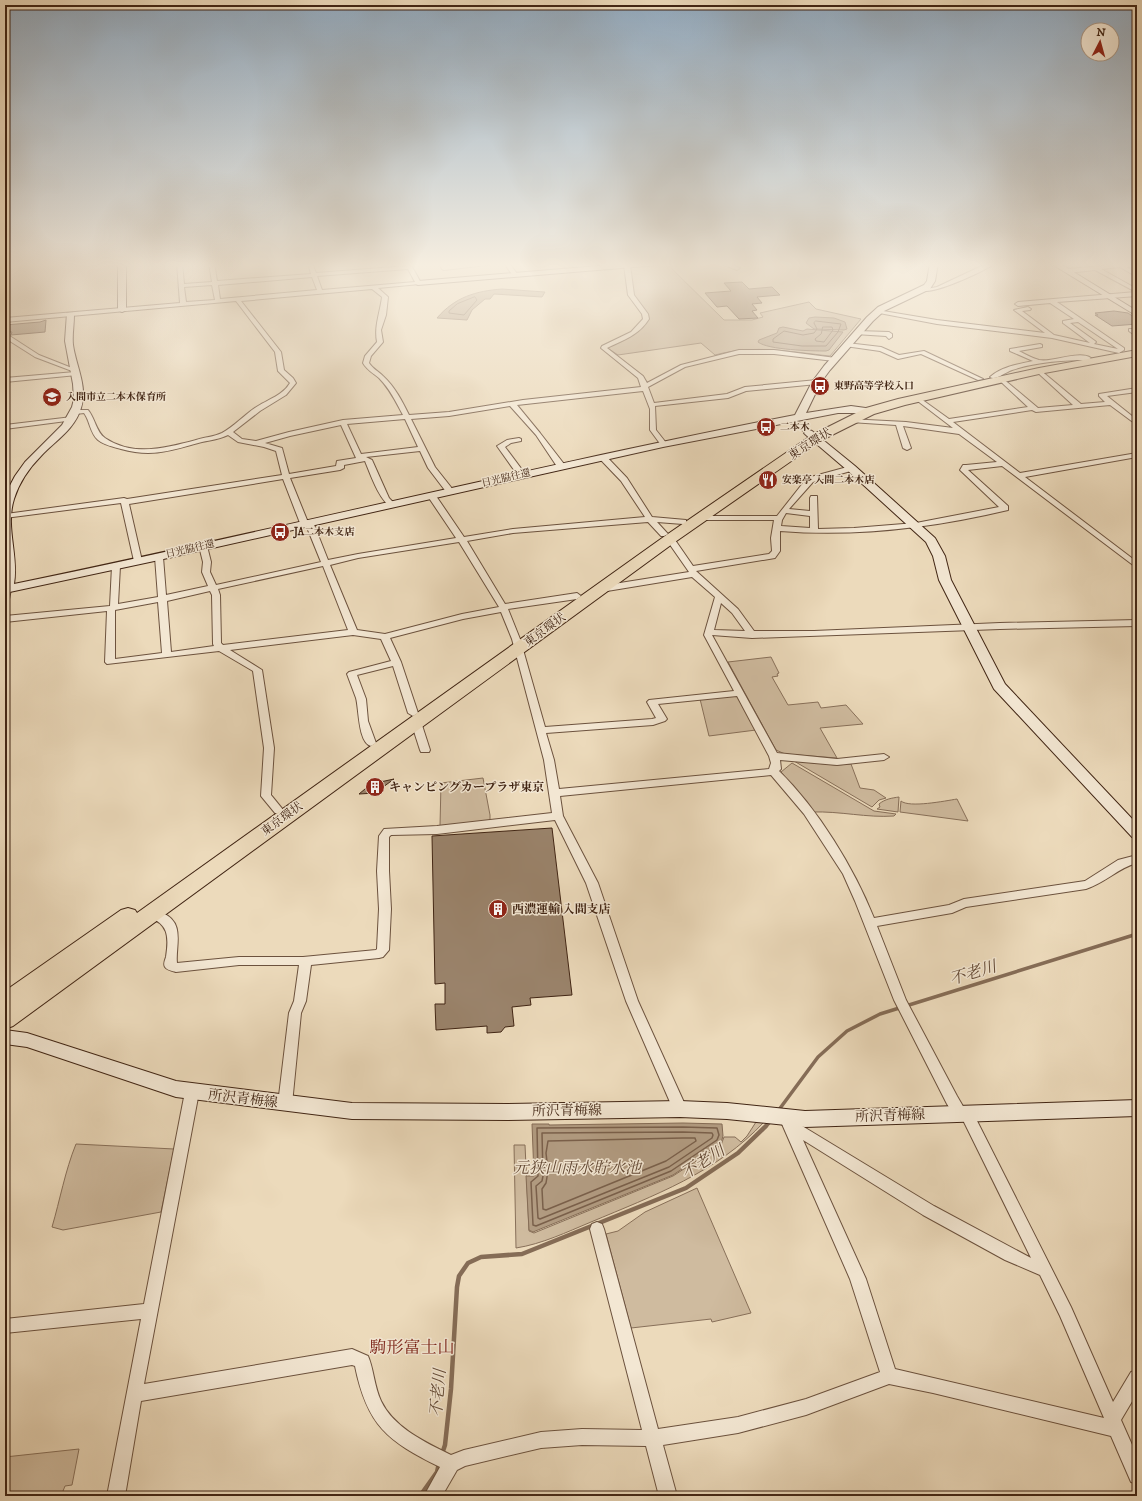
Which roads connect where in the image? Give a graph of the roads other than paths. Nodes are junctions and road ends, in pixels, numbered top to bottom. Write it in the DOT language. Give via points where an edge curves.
graph roads {
  1 [pos="68,333"];
  2 [pos="263,333"];
  3 [pos="379,333"];
  4 [pos="634,333"];
  5 [pos="857,333"];
  6 [pos="858,333"];
  7 [pos="1028,333"];
  8 [pos="1048,333"];
  9 [pos="1080,333"];
  10 [pos="1101,333"];
  11 [pos="5,335"];
  12 [pos="1052,336"];
  13 [pos="889,337"];
  14 [pos="846,345"];
  15 [pos="1040,346"];
  16 [pos="1098,346"];
  17 [pos="1131,351"];
  18 [pos="1088,358"];
  19 [pos="834,359"];
  20 [pos="1040,367"];
  21 [pos="74,372"];
  22 [pos="997,378"];
  23 [pos="980,379"];
  24 [pos="5,380"];
  25 [pos="817,382"];
  26 [pos="644,388"];
  27 [pos="1137,390"];
  28 [pos="917,398"];
  29 [pos="1111,403"];
  30 [pos="512,404"];
  31 [pos="651,405"];
  32 [pos="1079,406"];
  33 [pos="1034,408"];
  34 [pos="859,413"];
  35 [pos="74,415"];
  36 [pos="406,417"];
  37 [pos="795,418"];
  38 [pos="948,421"];
  39 [pos="343,422"];
  40 [pos="1137,423"];
  41 [pos="899,424"];
  42 [pos="5,427"];
  43 [pos="228,431"];
  44 [pos="963,432"];
  45 [pos="813,436"];
  46 [pos="519,440"];
  47 [pos="254,444"];
  48 [pos="663,444"];
  49 [pos="907,448"];
  50 [pos="421,449"];
  51 [pos="1136,456"];
  52 [pos="602,457"];
  53 [pos="359,458"];
  54 [pos="1003,464"];
  55 [pos="561,466"];
  56 [pos="851,468"];
  57 [pos="522,475"];
  58 [pos="1018,476"];
  59 [pos="286,477"];
  60 [pos="450,491"];
  61 [pos="431,495"];
  62 [pos="814,498"];
  63 [pos="125,502"];
  64 [pos="391,504"];
  65 [pos="814,514"];
  66 [pos="781,515"];
  67 [pos="6,516"];
  68 [pos="701,518"];
  69 [pos="650,519"];
  70 [pos="683,522"];
  71 [pos="307,523"];
  72 [pos="916,525"];
  73 [pos="776,528"];
  74 [pos="814,531"];
  75 [pos="667,537"];
  76 [pos="462,540"];
  77 [pos="204,546"];
  78 [pos="159,557"];
  79 [pos="7,558"];
  80 [pos="138,561"];
  81 [pos="325,563"];
  82 [pos="116,566"];
  83 [pos="1137,566"];
  84 [pos="692,571"];
  85 [pos="213,588"];
  86 [pos="601,589"];
  87 [pos="6,592"];
  88 [pos="578,596"];
  89 [pos="719,596"];
  90 [pos="162,599"];
  91 [pos="112,607"];
  92 [pos="503,608"];
  93 [pos="5,619"];
  94 [pos="1137,623"];
  95 [pos="970,627"];
  96 [pos="353,632"];
  97 [pos="709,632"];
  98 [pos="752,635"];
  99 [pos="385,637"];
  100 [pos="517,644"];
  101 [pos="222,649"];
  102 [pos="167,655"];
  103 [pos="396,662"];
  104 [pos="739,693"];
  105 [pos="415,717"];
  106 [pos="542,730"];
  107 [pos="371,743"];
  108 [pos="425,750"];
  109 [pos="774,756"];
  110 [pos="884,757"];
  111 [pos="773,771"];
  112 [pos="555,793"];
  113 [pos="279,811"];
  114 [pos="558,816"];
  115 [pos="1137,833"];
  116 [pos="1137,859"];
  117 [pos="151,914"];
  118 [pos="870,923"];
  119 [pos="303,961"];
  120 [pos="5,1003"];
  121 [pos="5,1020"];
  122 [pos="5,1037"];
  123 [pos="192,1092"];
  124 [pos="285,1104"];
  125 [pos="1137,1108"];
  126 [pos="680,1109"];
  127 [pos="963,1113"];
  128 [pos="787,1121"];
  129 [pos="597,1229"];
  130 [pos="1045,1270"];
  131 [pos="150,1311"];
  132 [pos="5,1326"];
  133 [pos="889,1376"];
  134 [pos="1137,1378"];
  135 [pos="134,1394"];
  136 [pos="1114,1423"];
  137 [pos="651,1438"];
  138 [pos="451,1464"];
  139 [pos="1137,1476"];
  140 [pos="116,1496"];
  141 [pos="433,1496"];
  142 [pos="668,1496"];
  1 -- 21 [label="street"];
  2 -- 43 [label="street" via="278,352 281,371 291,378 291,389 252,412"];
  3 -- 36 [label="street" via="380,342 368,356 366,363 396,395"];
  4 -- 26 [label="street" via="604,348 641,377"];
  5 -- 14 [label="street"];
  6 -- 13 [label="street" via="888,334"];
  7 -- 12 [label="street"];
  8 -- 12 [label="street"];
  9 -- 16 [label="street"];
  10 -- 17 [label="street"];
  11 -- 21 [label="street" via="37,356"];
  12 -- 16 [label="street"];
  14 -- 19 [label="street"];
  14 -- 23 [label="street" via="881,349 898,357 922,352"];
  15 -- 20 [label="street" via="1012,350"];
  16 -- 17 [label="street"];
  17 -- 18 [label="highway, 東京環状"];
  17 -- 20 [label="highway, 東京環状"];
  18 -- 20 [label="street" via="1072,357"];
  18 -- 22 [label="highway, 東京環状"];
  19 -- 25 [label="street"];
  19 -- 26 [label="street" via="774,352 739,352 683,366"];
  20 -- 22 [label="highway, 東京環状"];
  20 -- 32 [label="street"];
  21 -- 24 [label="street"];
  21 -- 35 [label="street" via="79,398"];
  22 -- 23 [label="highway, 東京環状"];
  22 -- 28 [label="highway, 東京環状"];
  22 -- 33 [label="street"];
  23 -- 34 [label="highway, 東京環状" via="905,395"];
  25 -- 31 [label="street" via="774,385 740,390 728,396"];
  25 -- 37 [label="street"];
  26 -- 30 [label="street"];
  26 -- 31 [label="street"];
  27 -- 29 [label="street" via="1101,395"];
  28 -- 34 [label="highway, 東京環状"];
  28 -- 38 [label="street"];
  29 -- 32 [label="street"];
  29 -- 40 [label="street"];
  30 -- 36 [label="street" via="449,414"];
  30 -- 55 [label="street"];
  31 -- 48 [label="street" via="654,413 653,430"];
  32 -- 33 [label="street" via="1036,410"];
  33 -- 38 [label="street"];
  34 -- 37 [label="street, 日光脇往還" via="838,410"];
  34 -- 41 [label="street"];
  34 -- 45 [label="highway, 東京環状"];
  35 -- 42 [label="street"];
  35 -- 43 [label="street" via="86,411 90,415 94,430 106,442 143,452 167,450"];
  35 -- 67 [label="street" via="21,472 12,489"];
  36 -- 39 [label="street"];
  36 -- 50 [label="street"];
  37 -- 45 [label="street"];
  37 -- 48 [label="street, 日光脇往還"];
  38 -- 44 [label="street"];
  39 -- 47 [label="street"];
  39 -- 53 [label="street"];
  41 -- 44 [label="street"];
  41 -- 49 [label="street"];
  43 -- 47 [label="street" via="240,441"];
  44 -- 54 [label="street"];
  45 -- 56 [label="street"];
  45 -- 68 [label="highway, 東京環状"];
  45 -- 70 [label="highway, 東京環状"];
  46 -- 57 [label="street" via="509,441 502,446"];
  47 -- 59 [label="street" via="279,450"];
  48 -- 52 [label="street, 日光脇往還"];
  50 -- 53 [label="street"];
  50 -- 60 [label="street"];
  51 -- 58 [label="street"];
  52 -- 55 [label="street, 日光脇往還"];
  52 -- 69 [label="street" via="624,480"];
  53 -- 59 [label="street" via="340,463 340,468"];
  53 -- 64 [label="street" via="368,460 386,499"];
  54 -- 58 [label="street"];
  54 -- 72 [label="street" via="966,467 964,470 1005,508"];
  55 -- 57 [label="street, 日光脇往還"];
  56 -- 66 [label="street" via="810,480"];
  56 -- 72 [label="street"];
  57 -- 60 [label="street, 日光脇往還"];
  58 -- 83 [label="street"];
  59 -- 63 [label="street"];
  59 -- 71 [label="street"];
  60 -- 61 [label="street, 日光脇往還"];
  61 -- 64 [label="street, 日光脇往還"];
  61 -- 76 [label="street"];
  62 -- 65 [label="street"];
  63 -- 67 [label="street" via="124,500"];
  63 -- 80 [label="street"];
  64 -- 71 [label="street, 日光脇往還"];
  65 -- 66 [label="street"];
  65 -- 74 [label="street"];
  66 -- 68 [label="street"];
  66 -- 73 [label="street"];
  67 -- 79 [label="street"];
  68 -- 75 [label="highway, 東京環状"];
  69 -- 70 [label="street"];
  69 -- 75 [label="street"];
  69 -- 76 [label="street" via="513,531"];
  70 -- 75 [label="highway, 東京環状"];
  71 -- 77 [label="street, 日光脇往還"];
  71 -- 81 [label="street"];
  72 -- 74 [label="street"];
  72 -- 95 [label="street" via="936,548 945,580"];
  73 -- 74 [label="street"];
  73 -- 84 [label="street" via="776,551 772,556"];
  75 -- 84 [label="street"];
  75 -- 86 [label="highway, 東京環状"];
  75 -- 88 [label="highway, 東京環状"];
  76 -- 81 [label="street"];
  76 -- 92 [label="street"];
  77 -- 78 [label="street, 日光脇往還"];
  77 -- 85 [label="street" via="206,572"];
  78 -- 80 [label="street, 日光脇往還"];
  78 -- 90 [label="street"];
  79 -- 87 [label="street" via="10,574"];
  80 -- 82 [label="street, 日光脇往還"];
  81 -- 85 [label="street"];
  81 -- 96 [label="street"];
  82 -- 87 [label="street, 日光脇往還"];
  82 -- 91 [label="street"];
  84 -- 86 [label="street"];
  84 -- 89 [label="street"];
  85 -- 90 [label="street"];
  85 -- 101 [label="street" via="216,595 217,644"];
  86 -- 100 [label="highway, 東京環状"];
  88 -- 92 [label="street"];
  88 -- 100 [label="highway, 東京環状"];
  89 -- 97 [label="street"];
  89 -- 98 [label="street" via="735,611"];
  90 -- 91 [label="street"];
  90 -- 102 [label="street"];
  91 -- 93 [label="street"];
  91 -- 102 [label="street" via="110,662"];
  92 -- 99 [label="street"];
  92 -- 100 [label="street"];
  94 -- 95 [label="street"];
  95 -- 98 [label="street"];
  95 -- 115 [label="street" via="999,686"];
  96 -- 99 [label="street"];
  96 -- 101 [label="street"];
  97 -- 98 [label="street"];
  97 -- 104 [label="street" via="708,635"];
  99 -- 103 [label="street"];
  100 -- 105 [label="highway, 東京環状"];
  100 -- 106 [label="street"];
  101 -- 102 [label="street"];
  101 -- 113 [label="street" via="257,670 269,748 266,796"];
  103 -- 105 [label="street"];
  103 -- 107 [label="street" via="352,674 361,699 363,721"];
  104 -- 106 [label="street" via="652,702 662,719 653,722"];
  104 -- 109 [label="street"];
  105 -- 107 [label="highway, 東京環状"];
  105 -- 108 [label="street"];
  105 -- 117 [label="highway, 東京環状"];
  106 -- 112 [label="street"];
  107 -- 113 [label="highway, 東京環状"];
  109 -- 110 [label="street" via="837,762"];
  109 -- 111 [label="street" via="776,769"];
  111 -- 112 [label="street"];
  111 -- 118 [label="street" via="808,812 848,873"];
  112 -- 114 [label="street"];
  113 -- 120 [label="highway, 東京環状"];
  114 -- 119 [label="street" via="437,830 388,832 384,836 383,950 378,954"];
  114 -- 126 [label="street" via="592,883 632,1001"];
  116 -- 118 [label="street" via="1122,863 1086,885 964,903 952,909"];
  117 -- 119 [label="street" via="161,917 169,924 172,935 170,965 176,968 239,961"];
  117 -- 121 [label="highway, 東京環状"];
  118 -- 127 [label="street" via="903,1005 952,1100"];
  119 -- 124 [label="street" via="305,966 296,1013"];
  122 -- 123 [label="street, 所沢青梅線" via="27,1040"];
  123 -- 124 [label="street, 所沢青梅線"];
  123 -- 131 [label="street"];
  124 -- 126 [label="street, 所沢青梅線" via="352,1111"];
  125 -- 127 [label="street, 所沢青梅線"];
  126 -- 128 [label="street, 所沢青梅線" via="766,1114"];
  127 -- 128 [label="street, 所沢青梅線"];
  127 -- 130 [label="street"];
  128 -- 130 [label="street" via="955,1226 1027,1264"];
  128 -- 133 [label="street" via="858,1280"];
  129 -- 137 [label="street"];
  130 -- 136 [label="street"];
  131 -- 132 [label="street"];
  131 -- 135 [label="street"];
  133 -- 136 [label="street" via="1110,1428"];
  133 -- 137 [label="street" via="806,1407 738,1425"];
  134 -- 136 [label="street"];
  135 -- 138 [label="street" via="352,1357 362,1360 369,1392 376,1410 386,1424 430,1455"];
  135 -- 140 [label="street"];
  136 -- 139 [label="street"];
  137 -- 138 [label="street" via="582,1436 541,1440 464,1458"];
  137 -- 142 [label="street"];
  138 -- 141 [label="street"];
}
